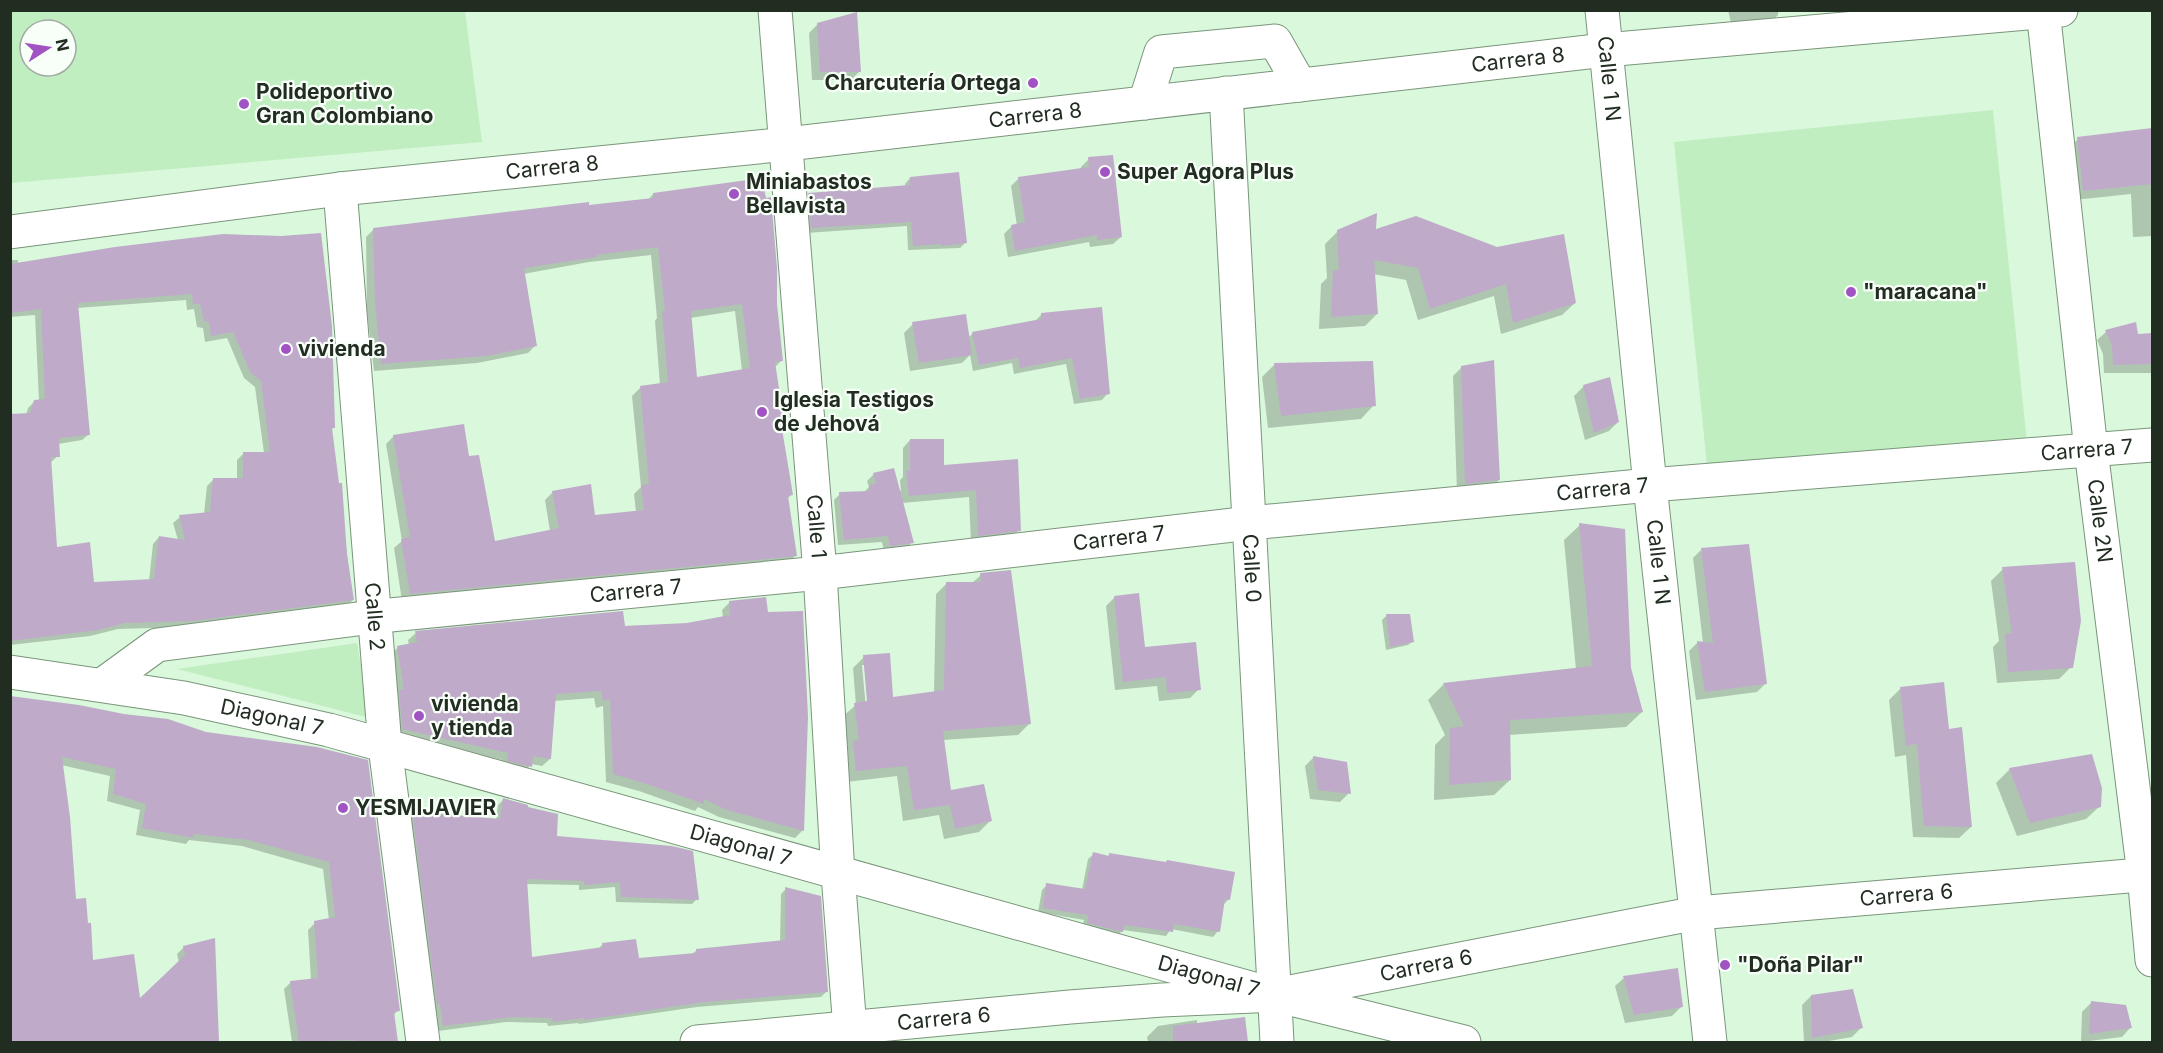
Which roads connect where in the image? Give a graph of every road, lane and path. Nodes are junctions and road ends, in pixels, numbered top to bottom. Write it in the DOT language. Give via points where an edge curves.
graph roads {
  1 [pos="775,10"];
  2 [pos="1602,10"];
  3 [pos="2049,11"];
  4 [pos="1852,20"];
  5 [pos="1605,50"];
  6 [pos="1299,85"];
  7 [pos="1226,93"];
  8 [pos="1145,103"];
  9 [pos="787,144"];
  10 [pos="339,189"];
  11 [pos="10,232"];
  12 [pos="2152,445"];
  13 [pos="2091,450"];
  14 [pos="1650,484"];
  15 [pos="1250,523"];
  16 [pos="820,573"];
  17 [pos="375,616"];
  18 [pos="10,672"];
  19 [pos="102,685"];
  20 [pos="385,746"];
  21 [pos="838,874"];
  22 [pos="2148,874"];
  23 [pos="1697,914"];
  24 [pos="2152,960"];
  25 [pos="1275,995"];
  26 [pos="851,1035"];
  27 [pos="423,1042"];
  28 [pos="697,1042"];
  29 [pos="1277,1042"];
  30 [pos="1464,1042"];
  31 [pos="1710,1042"];
  1 -- 9 [label="street, Calle 1"];
  2 -- 5 [label="street, Calle 1 N"];
  3 -- 4 [label="street, Carrera 8"];
  3 -- 13 [label="street, Calle 2N"];
  4 -- 5 [label="street, Carrera 8"];
  5 -- 6 [label="street, Carrera 8"];
  5 -- 14 [label="street, Calle 1 N"];
  6 -- 7 [label="street, Carrera 8"];
  6 -- 8 [label="street" via="1275,41 1161,52"];
  7 -- 8 [label="street, Carrera 8"];
  7 -- 15 [label="street, Calle 0"];
  8 -- 9 [label="street, Carrera 8"];
  9 -- 10 [label="street, Carrera 8"];
  9 -- 16 [label="street, Calle 1"];
  10 -- 11 [label="street, Carrera 8"];
  10 -- 17 [label="street, Calle 2"];
  12 -- 13 [label="street, Carrera 7"];
  13 -- 14 [label="street, Carrera 7"];
  13 -- 22 [label="street, Calle 2N"];
  14 -- 15 [label="street, Carrera 7"];
  14 -- 23 [label="street, Calle 1 N"];
  15 -- 16 [label="street, Carrera 7"];
  15 -- 25 [label="street, Calle 0"];
  16 -- 17 [label="street, Carrera 7"];
  16 -- 21 [label="street, Calle 1"];
  17 -- 19 [label="street, Carrera 7" via="157,645"];
  17 -- 20 [label="street, Calle 2"];
  18 -- 19 [label="street, Diagonal 7"];
  19 -- 20 [label="street, Diagonal 7" via="259,714"];
  20 -- 21 [label="street, Diagonal 7"];
  20 -- 27 [label="street, Calle 2"];
  21 -- 25 [label="street, Diagonal 7"];
  21 -- 26 [label="street, Calle 1"];
  22 -- 23 [label="street, Carrera 6"];
  22 -- 24 [label="street, Calle 2N"];
  23 -- 25 [label="street, Carrera 6"];
  23 -- 31 [label="street, Calle 1 N"];
  25 -- 26 [label="street, Carrera 6" via="1093,1005"];
  25 -- 29 [label="street, Calle 0"];
  25 -- 30 [label="street, Diagonal 7"];
  26 -- 28 [label="street, Carrera 6"];
}
